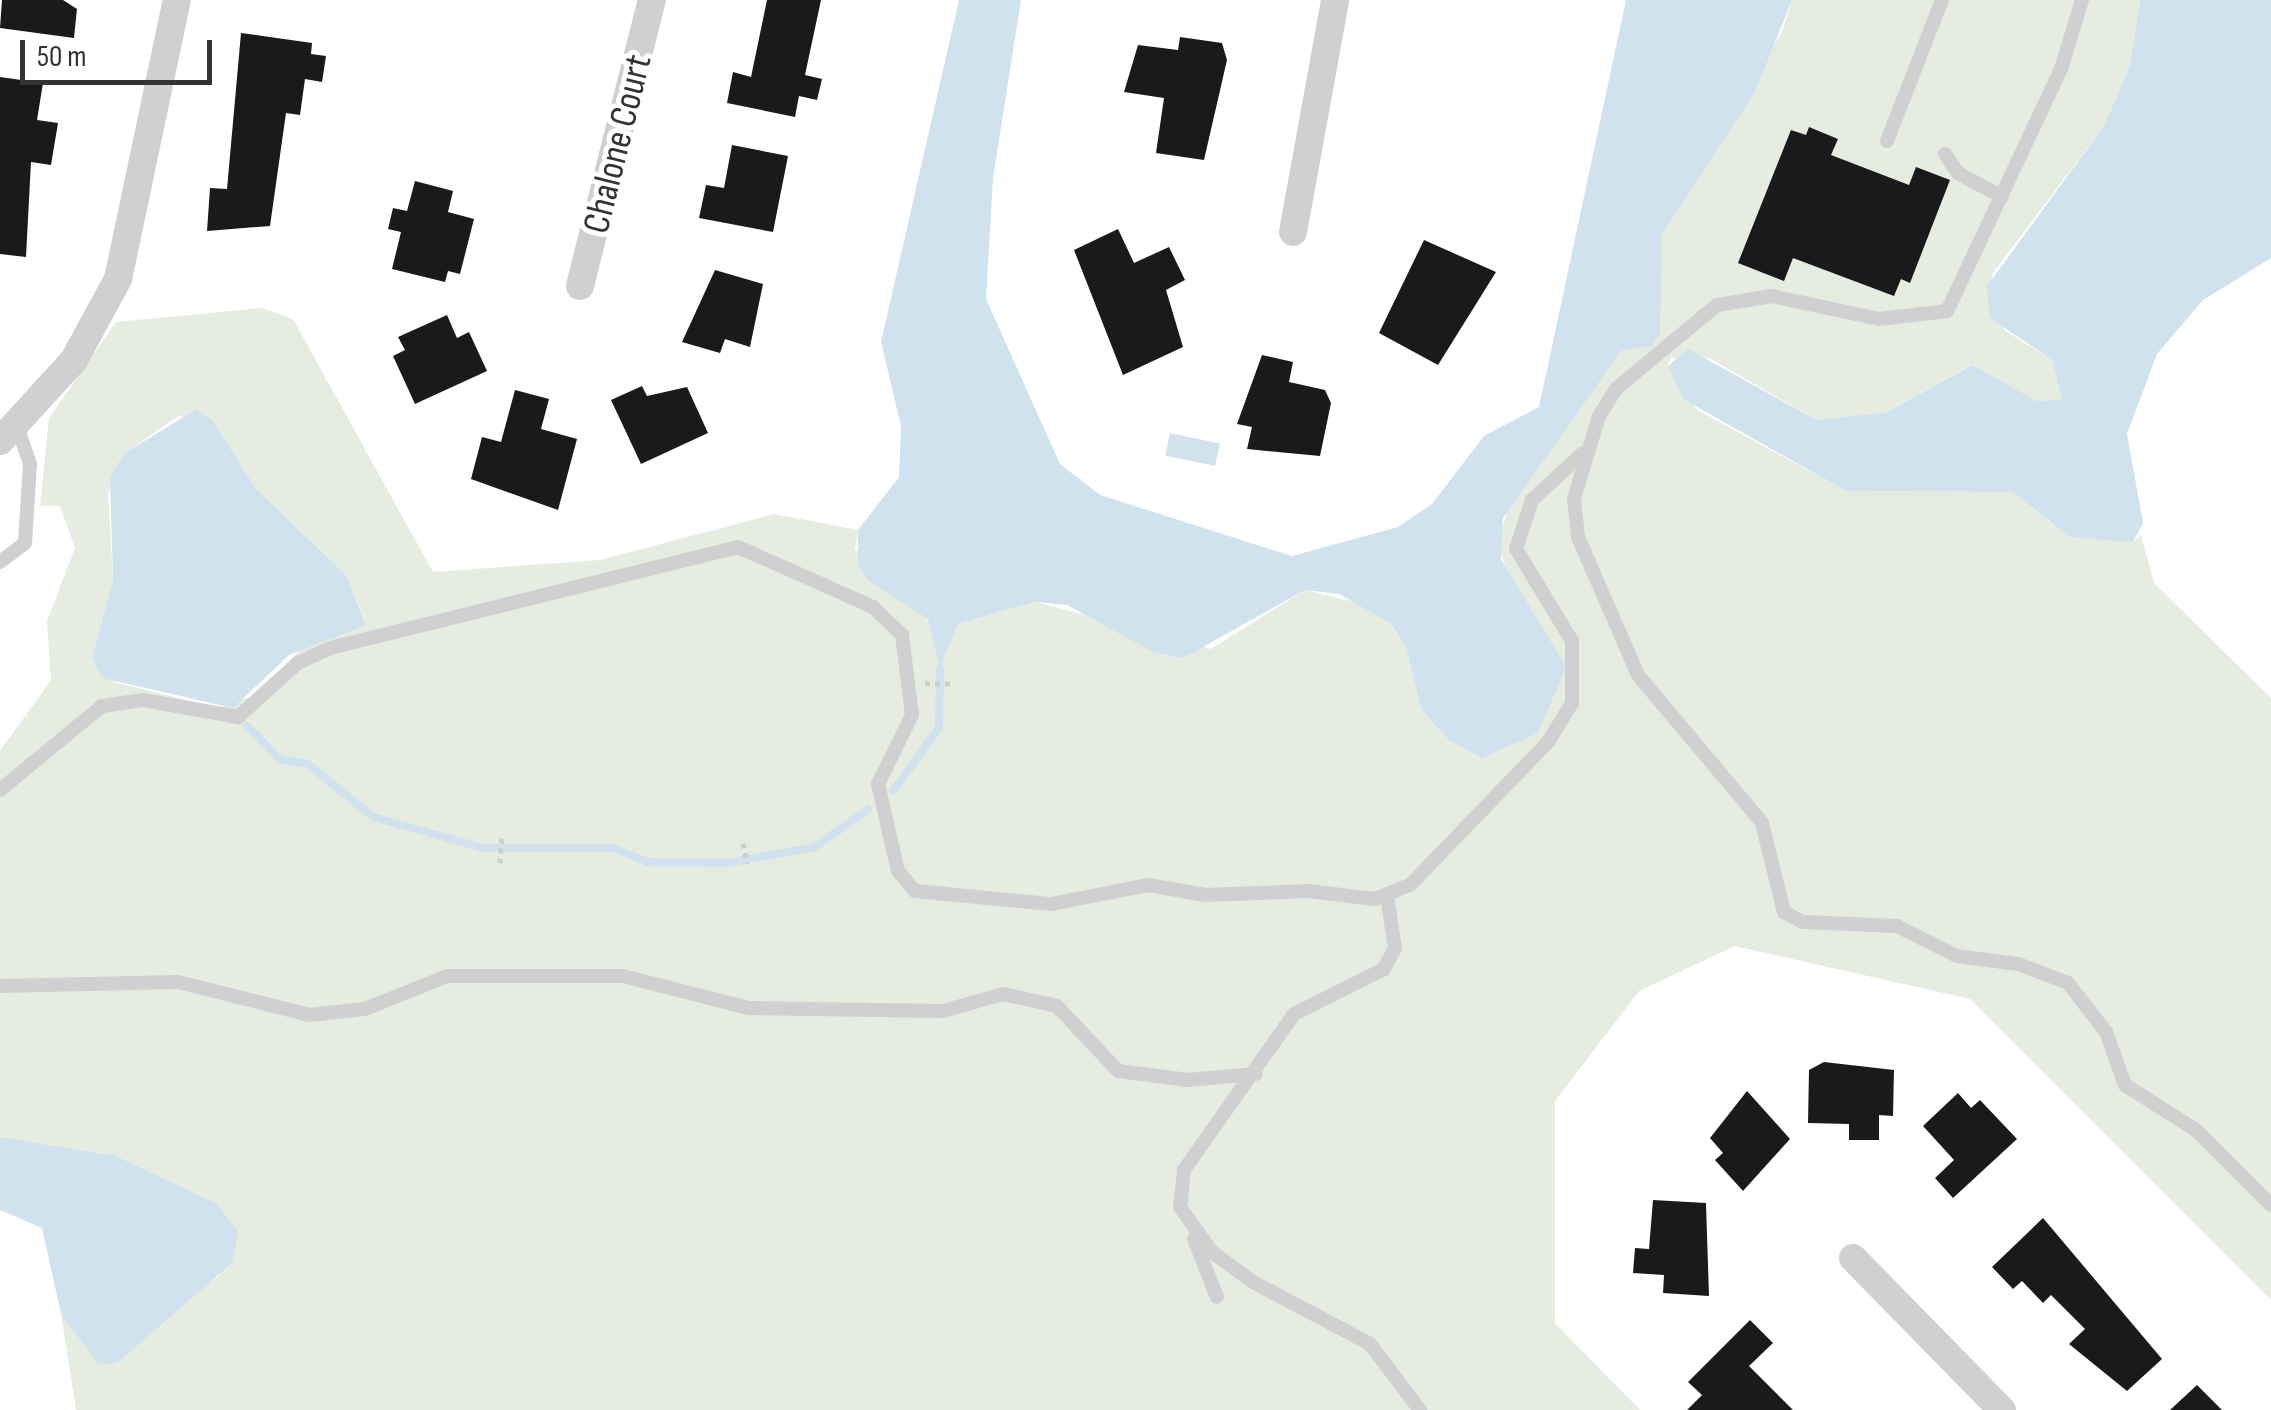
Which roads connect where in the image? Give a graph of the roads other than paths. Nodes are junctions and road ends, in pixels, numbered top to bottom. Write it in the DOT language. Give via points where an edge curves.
graph roads {
  1 [pos="176,0"];
  2 [pos="652,0"];
  3 [pos="1334,0"];
  4 [pos="1942,0"];
  5 [pos="2082,0"];
  6 [pos="1888,141"];
  7 [pos="1946,154"];
  8 [pos="2002,197"];
  9 [pos="1294,232"];
  10 [pos="580,286"];
  11 [pos="9,434"];
  12 [pos="1583,452"];
  13 [pos="0,562"];
  14 [pos="0,790"];
  15 [pos="1387,896"];
  16 [pos="0,986"];
  17 [pos="1256,1074"];
  18 [pos="2271,1204"];
  19 [pos="1188,1225"];
  20 [pos="1853,1258"];
  21 [pos="1217,1297"];
  22 [pos="1419,1407"];
  23 [pos="2002,1410"];
  1 -- 11 [label="street" via="118,279 83,347"];
  2 -- 10 [label="street, Chalone Court"];
  3 -- 9 [label="street"];
  4 -- 6 [label="lane"];
  5 -- 8 [label="lane"];
  7 -- 8 [label="lane" via="1958,173"];
  8 -- 12 [label="lane" via="1938,318 1879,319 1772,296 1716,304 1616,389"];
  11 -- 13 [label="lane" via="30,464 25,543"];
  12 -- 15 [label="lane" via="1521,516 1516,549 1572,642 1572,702 1548,742 1410,885"];
  12 -- 18 [label="lane" via="1578,537 1596,589 1653,697 1762,824 1784,912 1803,922 1898,926 1956,956 2018,964 2068,983 2095,1012 2125,1084 2196,1130"];
  14 -- 15 [label="lane" via="102,706 143,700 238,717 298,663 330,648 738,546 873,606 902,635 912,715 878,784 898,871 915,890 1050,904 1150,885 1204,895"];
  15 -- 17 [label="lane" via="1395,948 1384,969 1294,1014"];
  16 -- 17 [label="lane" via="178,982 309,1015 365,1009 447,976 610,974 749,1008 943,1011 1002,994 1057,1006 1118,1071 1188,1080"];
  17 -- 19 [label="lane" via="1184,1170"];
  19 -- 21 [label="lane"];
  19 -- 22 [label="lane" via="1252,1282 1370,1344"];
  20 -- 23 [label="street"];
}
